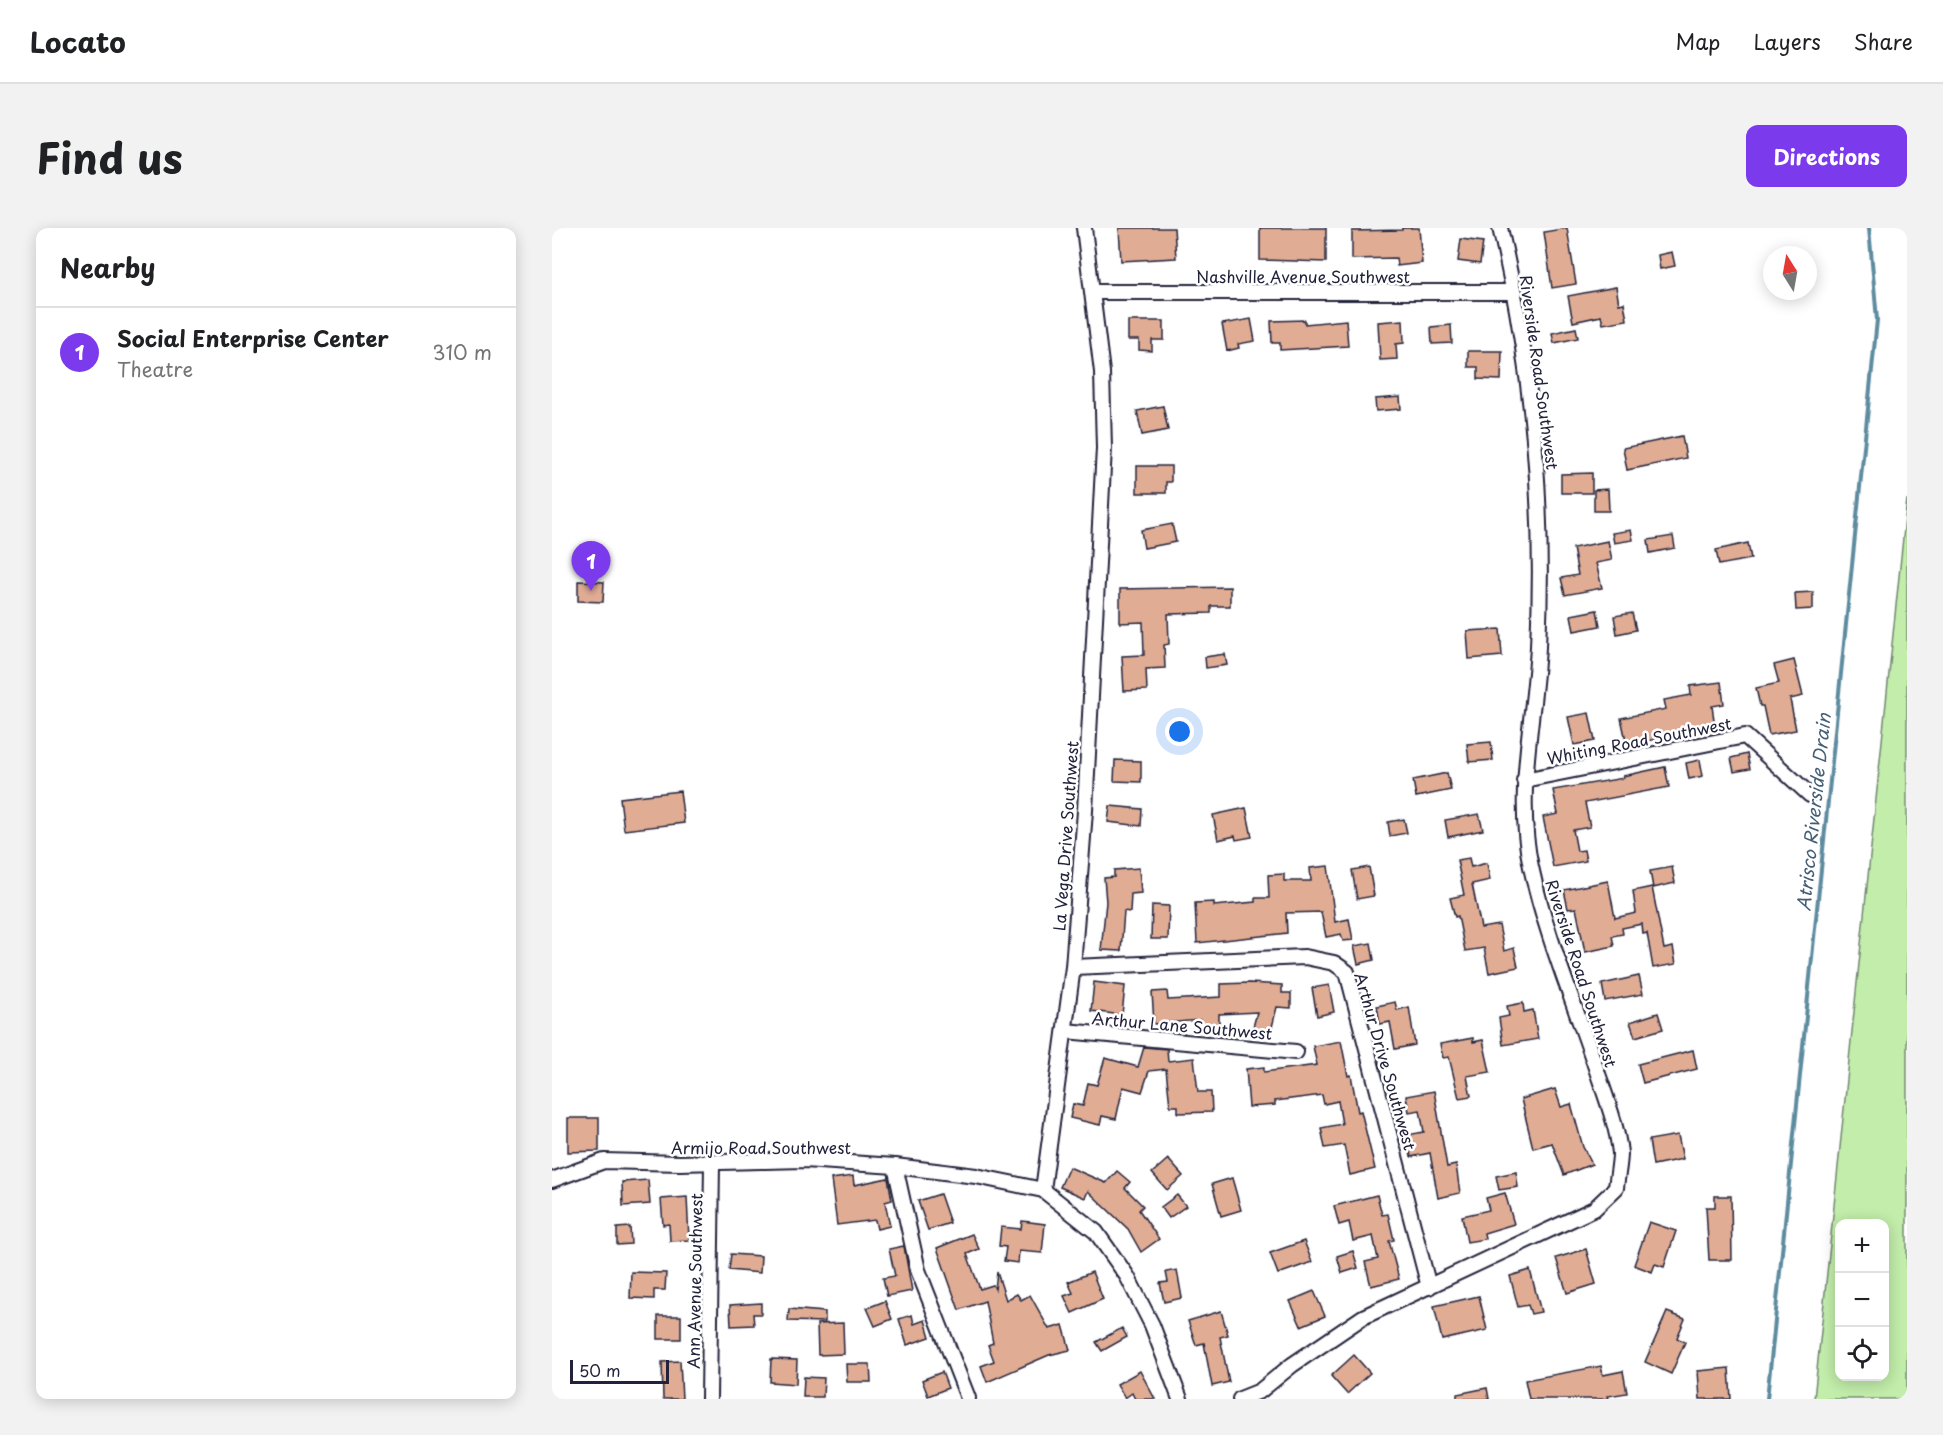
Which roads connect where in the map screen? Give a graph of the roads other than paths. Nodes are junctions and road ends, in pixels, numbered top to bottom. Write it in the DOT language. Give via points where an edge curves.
graph roads {
  1 [pos="1084,228"];
  2 [pos="1500,228"];
  3 [pos="1092,292"];
  4 [pos="1515,292"];
  5 [pos="1524,780"];
  6 [pos="1810,795"];
  7 [pos="1073,967"];
  8 [pos="1065,1031"];
  9 [pos="1296,1052"];
  10 [pos="712,1163"];
  11 [pos="895,1166"];
  12 [pos="552,1180"];
  13 [pos="1043,1190"];
  14 [pos="1429,1287"];
  15 [pos="968,1398"];
  16 [pos="709,1399"];
  17 [pos="1180,1399"];
  18 [pos="1240,1399"];
  1 -- 3 [label="street, La Vega Drive Southwest"];
  2 -- 4 [label="street, Riverside Road Southwest"];
  3 -- 4 [label="street, Nashville Avenue Southwest"];
  3 -- 7 [label="street, La Vega Drive Southwest" via="1102,372 1104,448"];
  4 -- 5 [label="street, Riverside Road Southwest" via="1532,410 1538,498 1538,648"];
  5 -- 6 [label="street, Whiting Road Southwest" via="1745,736"];
  5 -- 14 [label="street, Riverside Road Southwest" via="1525,828 1542,915 1611,1116 1620,1154 1616,1188 1594,1209"];
  7 -- 8 [label="street, La Vega Drive Southwest"];
  7 -- 14 [label="street, Arthur Drive Southwest" via="1305,957 1335,963 1347,972"];
  8 -- 9 [label="street, Arthur Lane Southwest"];
  8 -- 13 [label="street, La Vega Drive Southwest"];
  10 -- 11 [label="street, Armijo Road Southwest" via="804,1160"];
  10 -- 12 [label="street, Armijo Road Southwest" via="604,1161"];
  10 -- 16 [label="street, Ann Avenue Southwest"];
  11 -- 13 [label="street, Armijo Road Southwest" via="976,1176"];
  11 -- 15 [label="street" via="918,1270"];
  13 -- 17 [label="street" via="1096,1232 1126,1275 1152,1325"];
  14 -- 18 [label="street, Riverside Road Southwest" via="1363,1317 1260,1391"];
}
